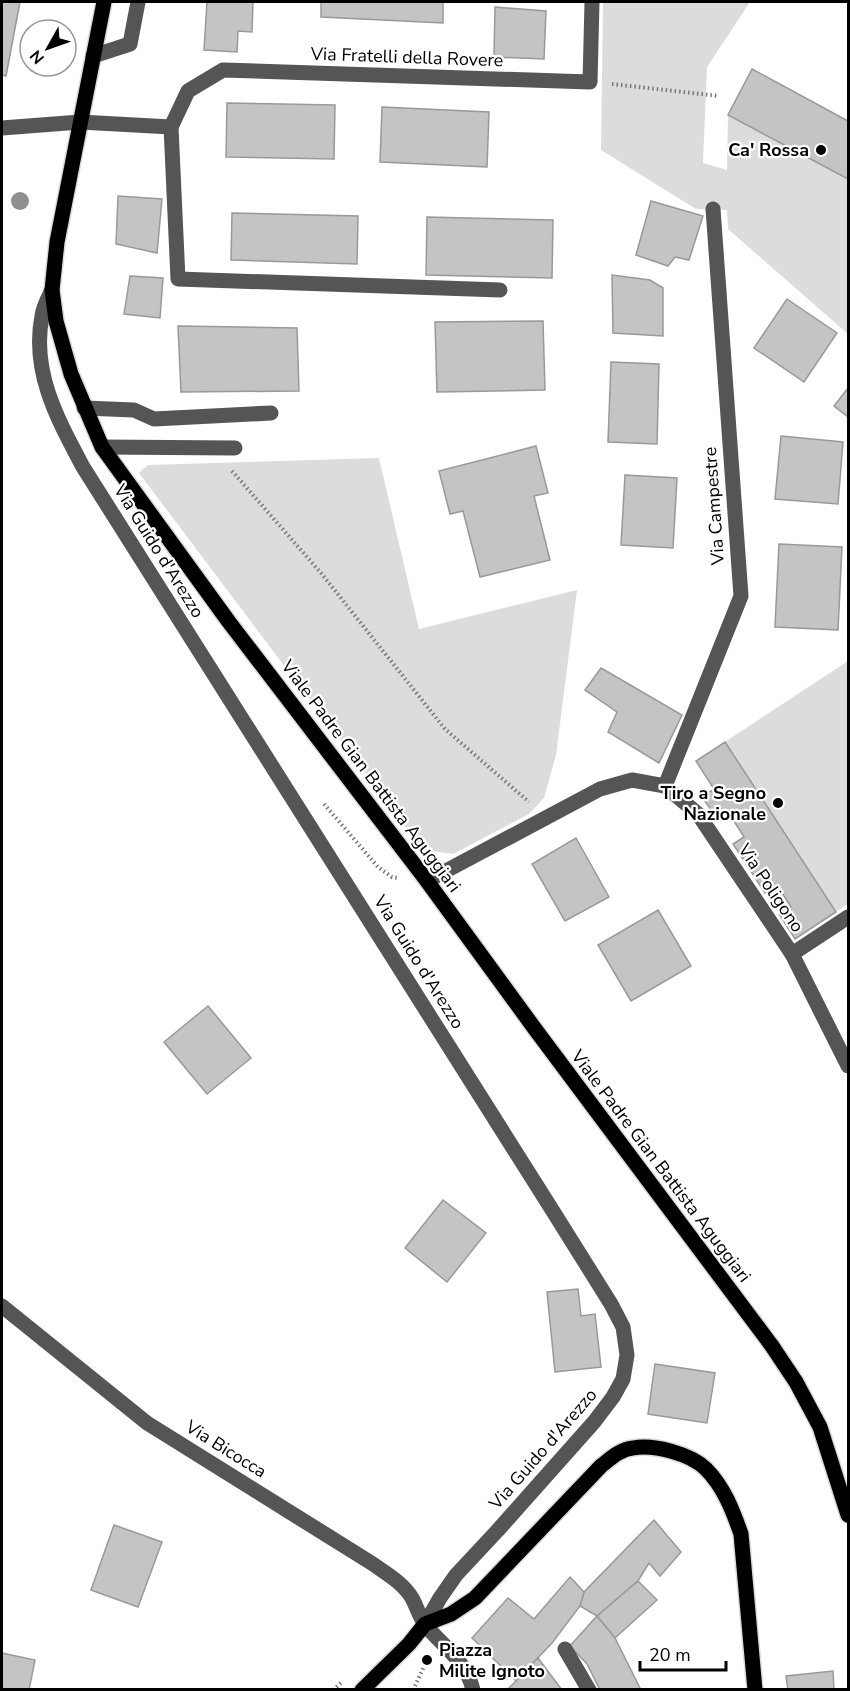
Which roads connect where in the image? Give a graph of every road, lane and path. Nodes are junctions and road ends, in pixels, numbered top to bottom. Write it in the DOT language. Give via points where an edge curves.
graph roads {
  1 [pos="104,2"];
  2 [pos="138,2"];
  3 [pos="592,2"];
  4 [pos="93,56"];
  5 [pos="590,82"];
  6 [pos="719,96"];
  7 [pos="80,122"];
  8 [pos="2,128"];
  9 [pos="171,128"];
  10 [pos="713,209"];
  11 [pos="52,290"];
  12 [pos="500,290"];
  13 [pos="84,408"];
  14 [pos="272,413"];
  15 [pos="102,447"];
  16 [pos="212,448"];
  17 [pos="235,448"];
  18 [pos="665,786"];
  19 [pos="322,802"];
  20 [pos="547,819"];
  21 [pos="394,868"];
  22 [pos="427,881"];
  23 [pos="849,917"];
  24 [pos="792,954"];
  25 [pos="849,1066"];
  26 [pos="2,1306"];
  27 [pos="849,1515"];
  28 [pos="425,1624"];
  29 [pos="565,1649"];
  30 [pos="429,1655"];
  31 [pos="362,1689"];
  32 [pos="413,1689"];
  33 [pos="475,1689"];
  34 [pos="589,1689"];
  35 [pos="754,1689"];
  1 -- 4 [label="main road, Viale Padre Gian Battista Aguggiari"];
  2 -- 4 [label="street" via="130,44"];
  3 -- 5 [label="street"];
  4 -- 7 [label="main road, Viale Padre Gian Battista Aguggiari"];
  5 -- 6 [label="path"];
  5 -- 9 [label="street, Via Fratelli della Rovere" via="223,70 188,91"];
  7 -- 8 [label="street"];
  7 -- 9 [label="street"];
  7 -- 11 [label="main road, Viale Padre Gian Battista Aguggiari"];
  9 -- 12 [label="street, Via Fratelli della Rovere" via="178,279"];
  10 -- 18 [label="street, Via Campestre" via="741,596"];
  11 -- 13 [label="main road, Viale Padre Gian Battista Aguggiari" via="56,321"];
  11 -- 28 [label="street, Via Guido d'Arezzo" via="42,313 39,362 47,393 83,467 623,1327 627,1355 623,1379 614,1397 456,1575"];
  13 -- 14 [label="street" via="134,410 154,419"];
  13 -- 15 [label="main road, Viale Padre Gian Battista Aguggiari"];
  15 -- 16 [label="street"];
  15 -- 22 [label="main road, Viale Padre Gian Battista Aguggiari" via="229,622"];
  16 -- 17 [label="street"];
  16 -- 20 [label="path" via="321,573 446,729"];
  18 -- 20 [label="street" via="632,780 600,789"];
  18 -- 24 [label="street, Via Poligono" via="698,814"];
  19 -- 21 [label="path" via="378,867 399,878"];
  20 -- 22 [label="street"];
  22 -- 27 [label="main road, Viale Padre Gian Battista Aguggiari" via="796,1382 820,1427"];
  23 -- 24 [label="street"];
  24 -- 25 [label="street, Via Poligono"];
  26 -- 28 [label="street, Via Bicocca" via="147,1423 395,1579 411,1596"];
  28 -- 31 [label="main road"];
  28 -- 33 [label="street" via="454,1654"];
  28 -- 35 [label="main road" via="451,1614 475,1598 616,1454 632,1448 666,1450 705,1468 720,1486 741,1534"];
  29 -- 34 [label="street"];
  30 -- 32 [label="path"];
}
